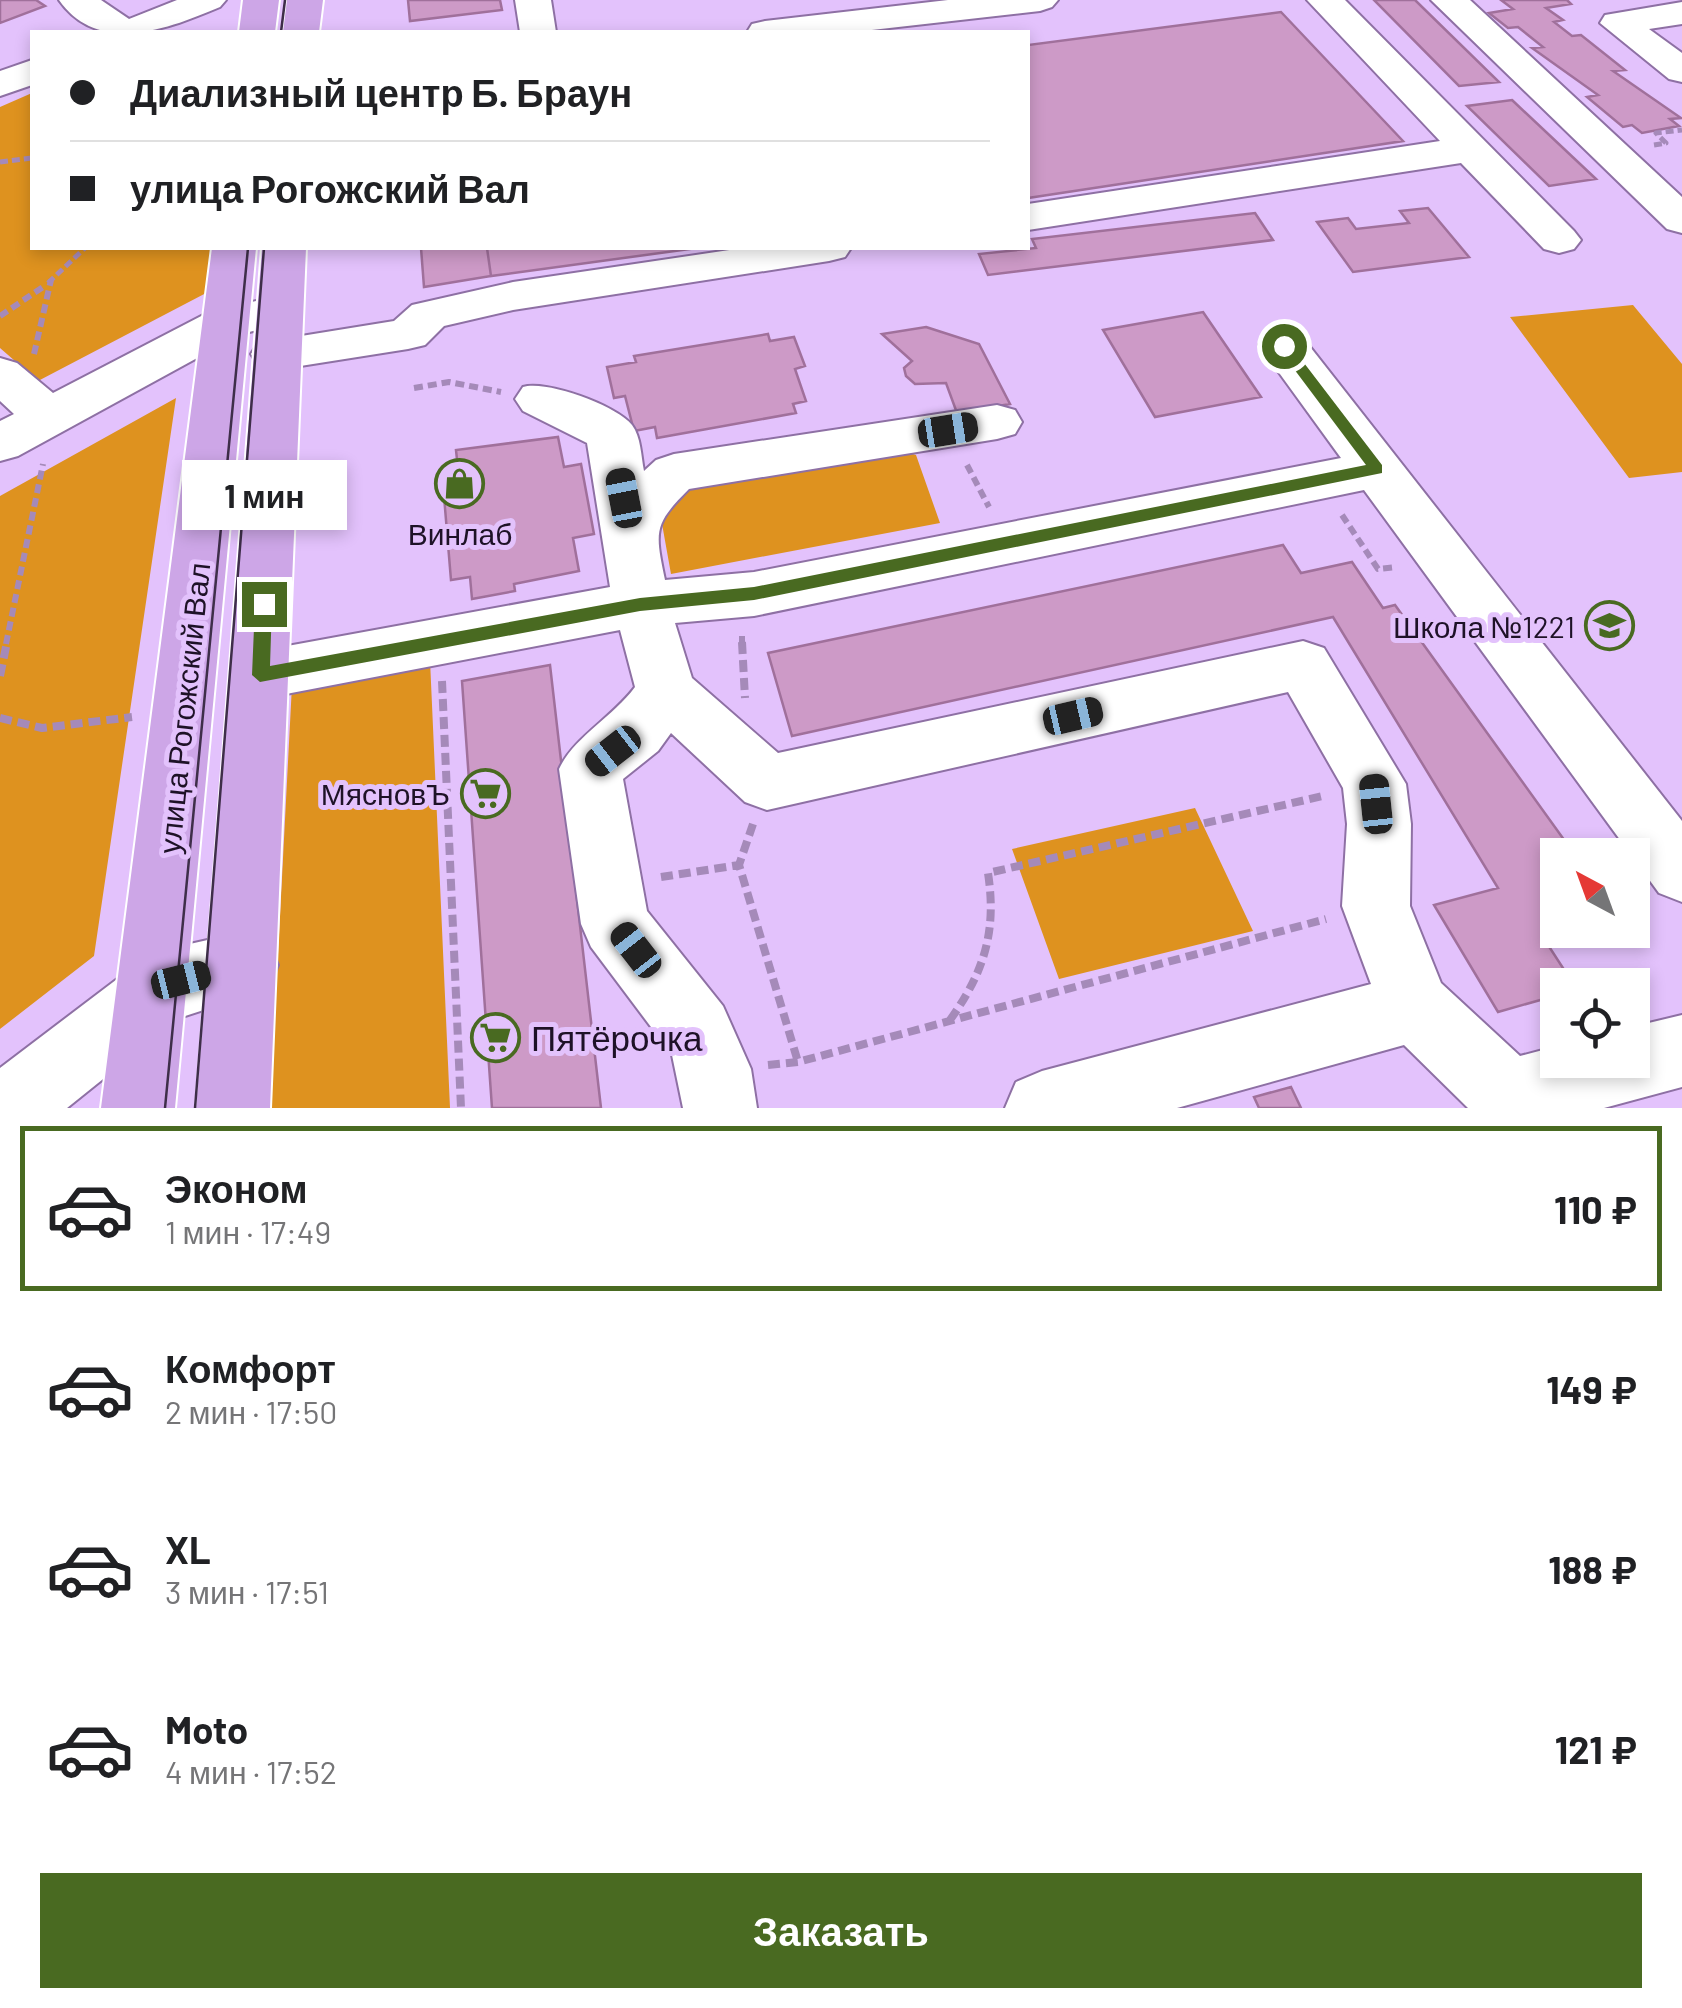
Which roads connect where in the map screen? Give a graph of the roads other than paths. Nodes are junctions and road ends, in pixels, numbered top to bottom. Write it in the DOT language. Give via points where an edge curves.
graph roads {
  1 [pos="77,0"];
  2 [pos="208,0"];
  3 [pos="261,0"];
  4 [pos="305,0"];
  5 [pos="534,0"];
  6 [pos="1040,0"];
  7 [pos="1325,0"];
  8 [pos="1449,0"];
  9 [pos="868,10"];
  10 [pos="1682,13"];
  11 [pos="124,30"];
  12 [pos="132,30"];
  13 [pos="257,30"];
  14 [pos="301,30"];
  15 [pos="538,30"];
  16 [pos="774,30"];
  17 [pos="1682,71"];
  18 [pos="30,73"];
  19 [pos="0,85"];
  20 [pos="1470,149"];
  21 [pos="1030,217"];
  22 [pos="1682,220"];
  23 [pos="1560,240"];
  24 [pos="235,250"];
  25 [pos="283,250"];
  26 [pos="816,250"];
  27 [pos="260,329"];
  28 [pos="1284,346"];
  29 [pos="16,371"];
  30 [pos="540,398"];
  31 [pos="972,426"];
  32 [pos="31,440"];
  33 [pos="1377,469"];
  34 [pos="630,530"];
  35 [pos="640,604"];
  36 [pos="260,675"];
  37 [pos="666,691"];
  38 [pos="1682,872"];
  39 [pos="243,966"];
  40 [pos="154,994"];
  41 [pos="1415,1008"];
  42 [pos="1682,1051"];
  43 [pos="717,1089"];
  44 [pos="8,1108"];
  45 [pos="138,1108"];
  46 [pos="234,1108"];
  47 [pos="1042,1108"];
  1 -- 11 [label="street"];
  2 -- 12 [label="street"];
  3 -- 13 [label="main road"];
  4 -- 14 [label="main road"];
  5 -- 15 [label="street"];
  6 -- 9 [label="street"];
  7 -- 20 [label="street"];
  8 -- 22 [label="street"];
  9 -- 16 [label="street"];
  10 -- 17 [label="street" via="1618,23"];
  18 -- 19 [label="street"];
  20 -- 21 [label="street"];
  20 -- 23 [label="street"];
  24 -- 27 [label="main road, улица Рогожский Вал"];
  25 -- 27 [label="main road, улица Рогожский Вал"];
  26 -- 27 [label="street" via="513,296 428,315 408,334"];
  27 -- 32 [label="street"];
  27 -- 36 [label="main road, улица Рогожский Вал"];
  27 -- 40 [label="main road, улица Рогожский Вал" via="182,692"];
  28 -- 33 [label="street"];
  29 -- 32 [label="street"];
  30 -- 34 [label="street" via="611,433"];
  31 -- 34 [label="street" via="674,473 646,500"];
  33 -- 35 [label="street" via="754,594"];
  33 -- 38 [label="street"];
  34 -- 35 [label="street"];
  35 -- 36 [label="street"];
  35 -- 37 [label="street"];
  36 -- 39 [label="main road, улица Рогожский Вал"];
  37 -- 41 [label="street" via="767,783 1303,666 1374,784 1376,906"];
  37 -- 43 [label="street" via="636,733 590,768 614,924 698,1031"];
  39 -- 40 [label="street" via="181,980"];
  39 -- 46 [label="main road, улица Рогожский Вал"];
  40 -- 44 [label="street"];
  40 -- 45 [label="main road, улица Рогожский Вал"];
  41 -- 42 [label="street" via="1509,1096"];
  41 -- 47 [label="street"];
}
